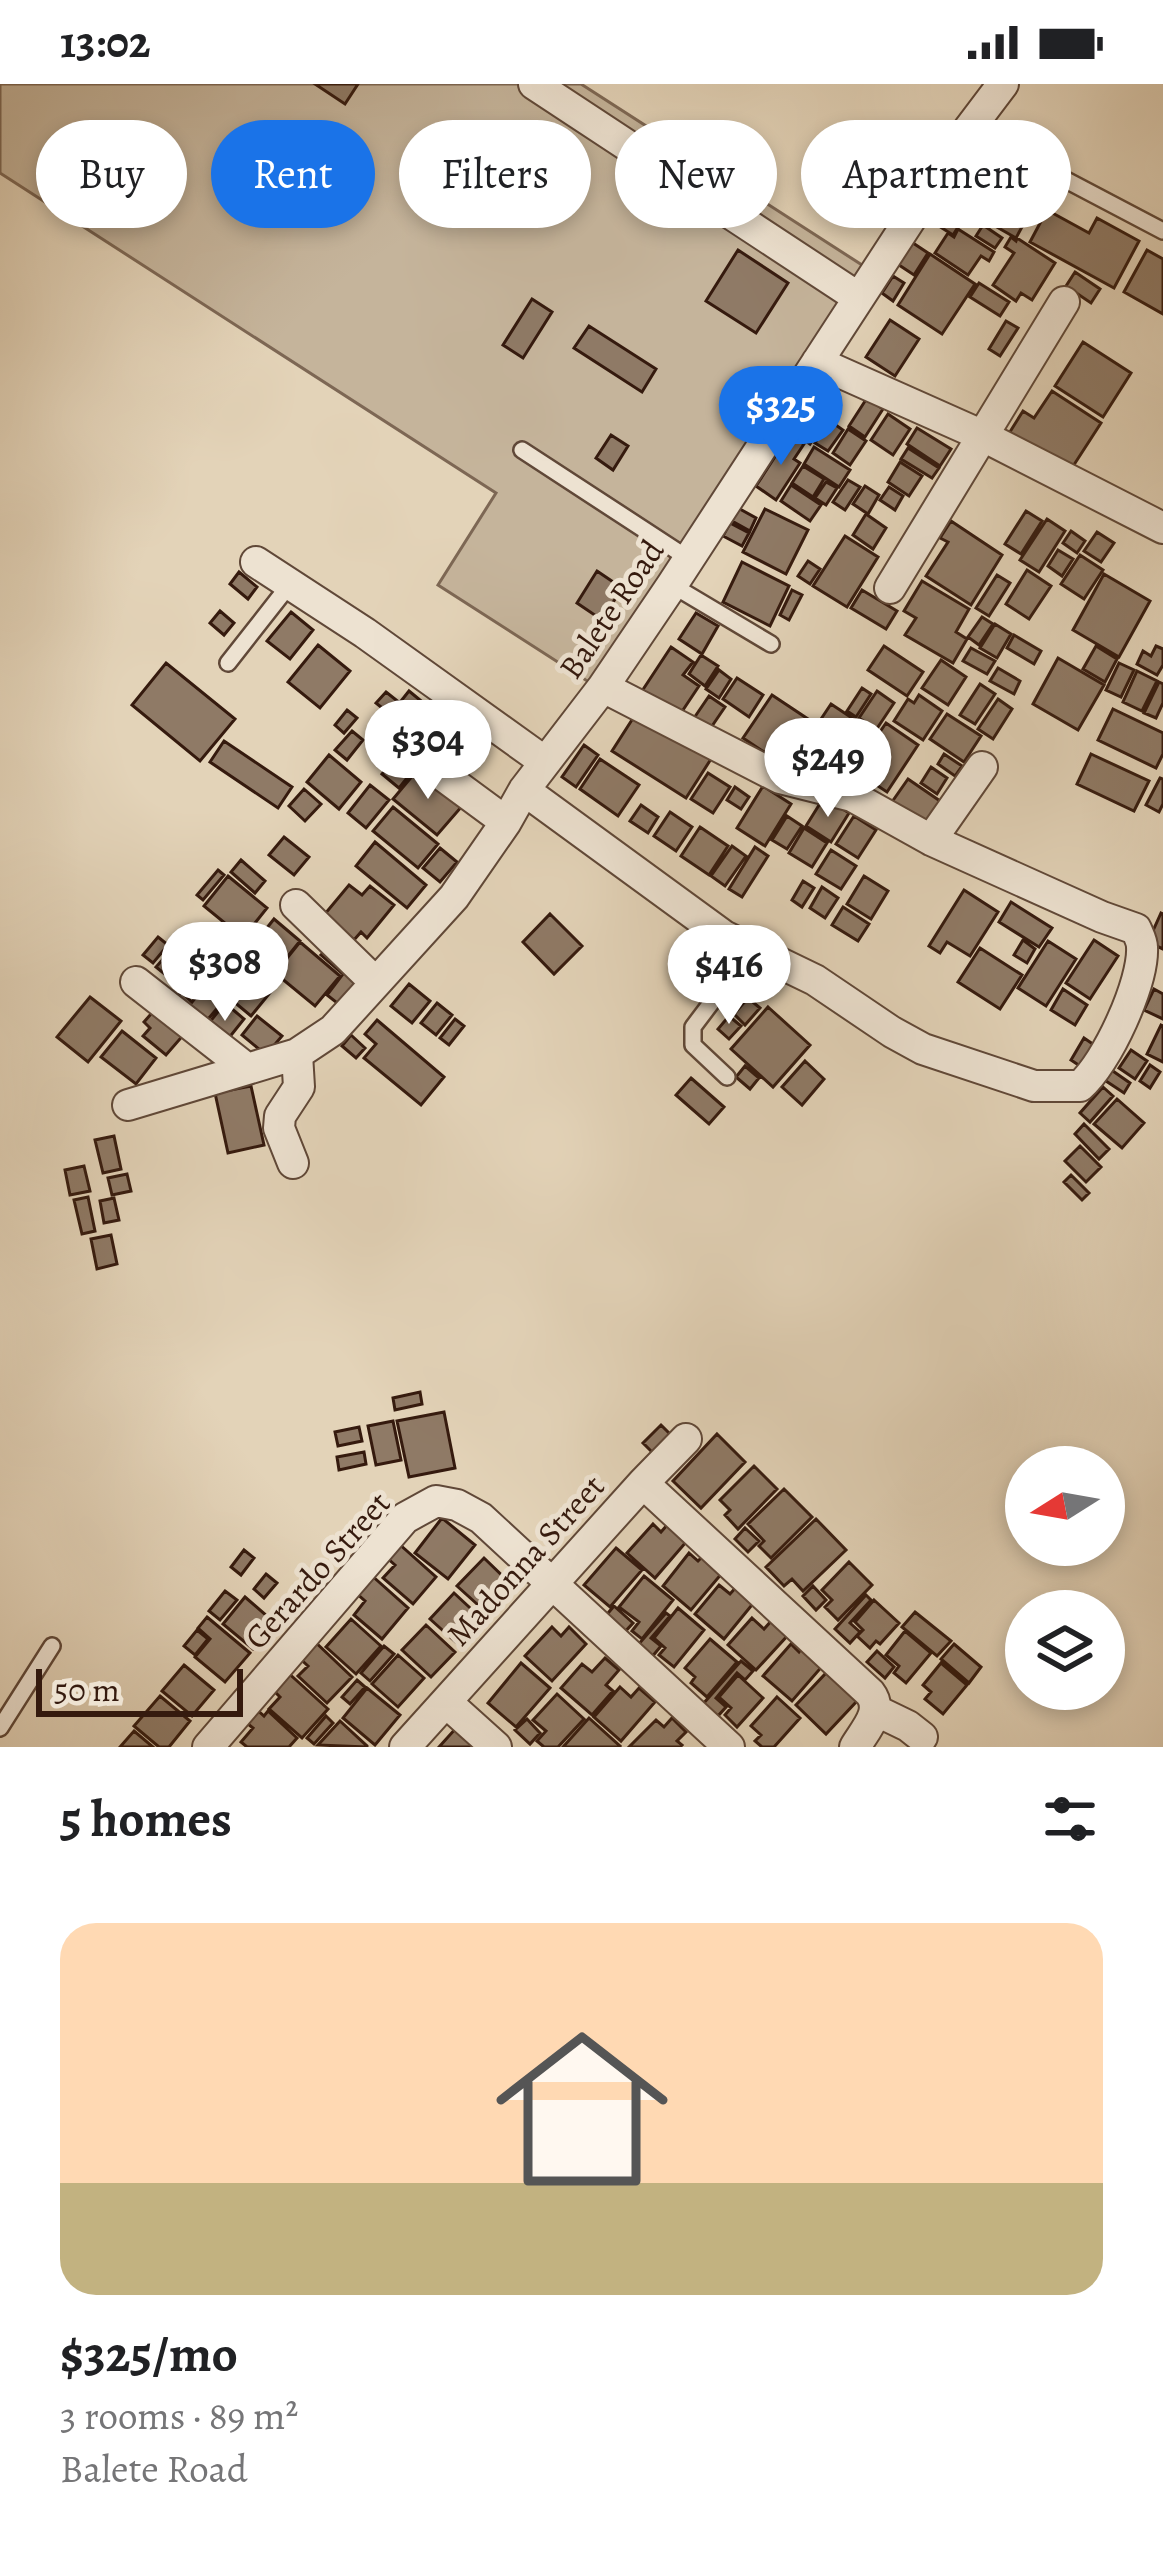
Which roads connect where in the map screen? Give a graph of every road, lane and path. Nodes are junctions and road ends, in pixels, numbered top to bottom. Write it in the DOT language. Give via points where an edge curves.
graph roads {
  1 [pos="534,84"];
  2 [pos="1003,84"];
  3 [pos="976,120"];
  4 [pos="1071,183"];
  5 [pos="905,228"];
  6 [pos="1163,231"];
  7 [pos="859,298"];
  8 [pos="1064,302"];
  9 [pos="817,362"];
  10 [pos="982,435"];
  11 [pos="522,450"];
  12 [pos="1163,528"];
  13 [pos="256,562"];
  14 [pos="680,572"];
  15 [pos="290,584"];
  16 [pos="890,588"];
  17 [pos="770,644"];
  18 [pos="228,663"];
  19 [pos="603,687"];
  20 [pos="406,749"];
  21 [pos="545,762"];
  22 [pos="982,766"];
  23 [pos="524,790"];
  24 [pos="506,822"];
  25 [pos="931,840"];
  26 [pos="296,905"];
  27 [pos="730,938"];
  28 [pos="136,982"];
  29 [pos="375,982"];
  30 [pos="297,1054"];
  31 [pos="246,1068"];
  32 [pos="727,1077"];
  33 [pos="128,1105"];
  34 [pos="293,1163"];
  35 [pos="686,1439"];
  36 [pos="643,1483"];
  37 [pos="551,1583"];
  38 [pos="52,1646"];
  39 [pos="446,1702"];
  40 [pos="877,1711"];
  41 [pos="0,1728"];
  42 [pos="922,1737"];
  43 [pos="208,1747"];
  44 [pos="405,1747"];
  45 [pos="496,1747"];
  46 [pos="729,1747"];
  47 [pos="855,1747"];
  1 -- 7 [label="street"];
  2 -- 3 [label="street, Balete Road"];
  4 -- 6 [label="lane"];
  5 -- 7 [label="street, Balete Road"];
  7 -- 9 [label="street, Balete Road"];
  8 -- 10 [label="street"];
  9 -- 10 [label="street"];
  9 -- 14 [label="street, Balete Road"];
  10 -- 12 [label="street"];
  10 -- 16 [label="street"];
  11 -- 14 [label="lane"];
  13 -- 15 [label="street"];
  14 -- 17 [label="lane"];
  14 -- 19 [label="street, Balete Road"];
  15 -- 18 [label="lane"];
  15 -- 21 [label="street"];
  19 -- 21 [label="street, Balete Road"];
  19 -- 25 [label="street" via="780,778 852,796"];
  20 -- 24 [label="street"];
  21 -- 23 [label="street, Balete Road"];
  22 -- 25 [label="street"];
  23 -- 24 [label="street, Balete Road"];
  23 -- 27 [label="street"];
  24 -- 29 [label="street, Balete Road" via="454,897"];
  25 -- 27 [label="street" via="1136,929 1143,944 1126,1012 1081,1086 1034,1086 923,1049"];
  26 -- 29 [label="street"];
  27 -- 32 [label="lane" via="730,978 692,1034 693,1045"];
  28 -- 31 [label="street"];
  29 -- 30 [label="street, Balete Road" via="333,1030"];
  30 -- 31 [label="street, Balete Road"];
  30 -- 34 [label="street" via="299,1087 279,1128"];
  31 -- 33 [label="street, Balete Road"];
  35 -- 36 [label="street"];
  36 -- 37 [label="street, Madonna Street"];
  36 -- 40 [label="street, Madonna Street" via="870,1693"];
  37 -- 39 [label="street, Madonna Street"];
  37 -- 43 [label="street, Gerardo Street" via="481,1517 436,1501 405,1518"];
  37 -- 46 [label="street, Gerardo Street"];
  38 -- 41 [label="lane"];
  39 -- 44 [label="street, Madonna Street"];
  39 -- 45 [label="street"];
  40 -- 42 [label="street"];
  40 -- 47 [label="street"];
}
